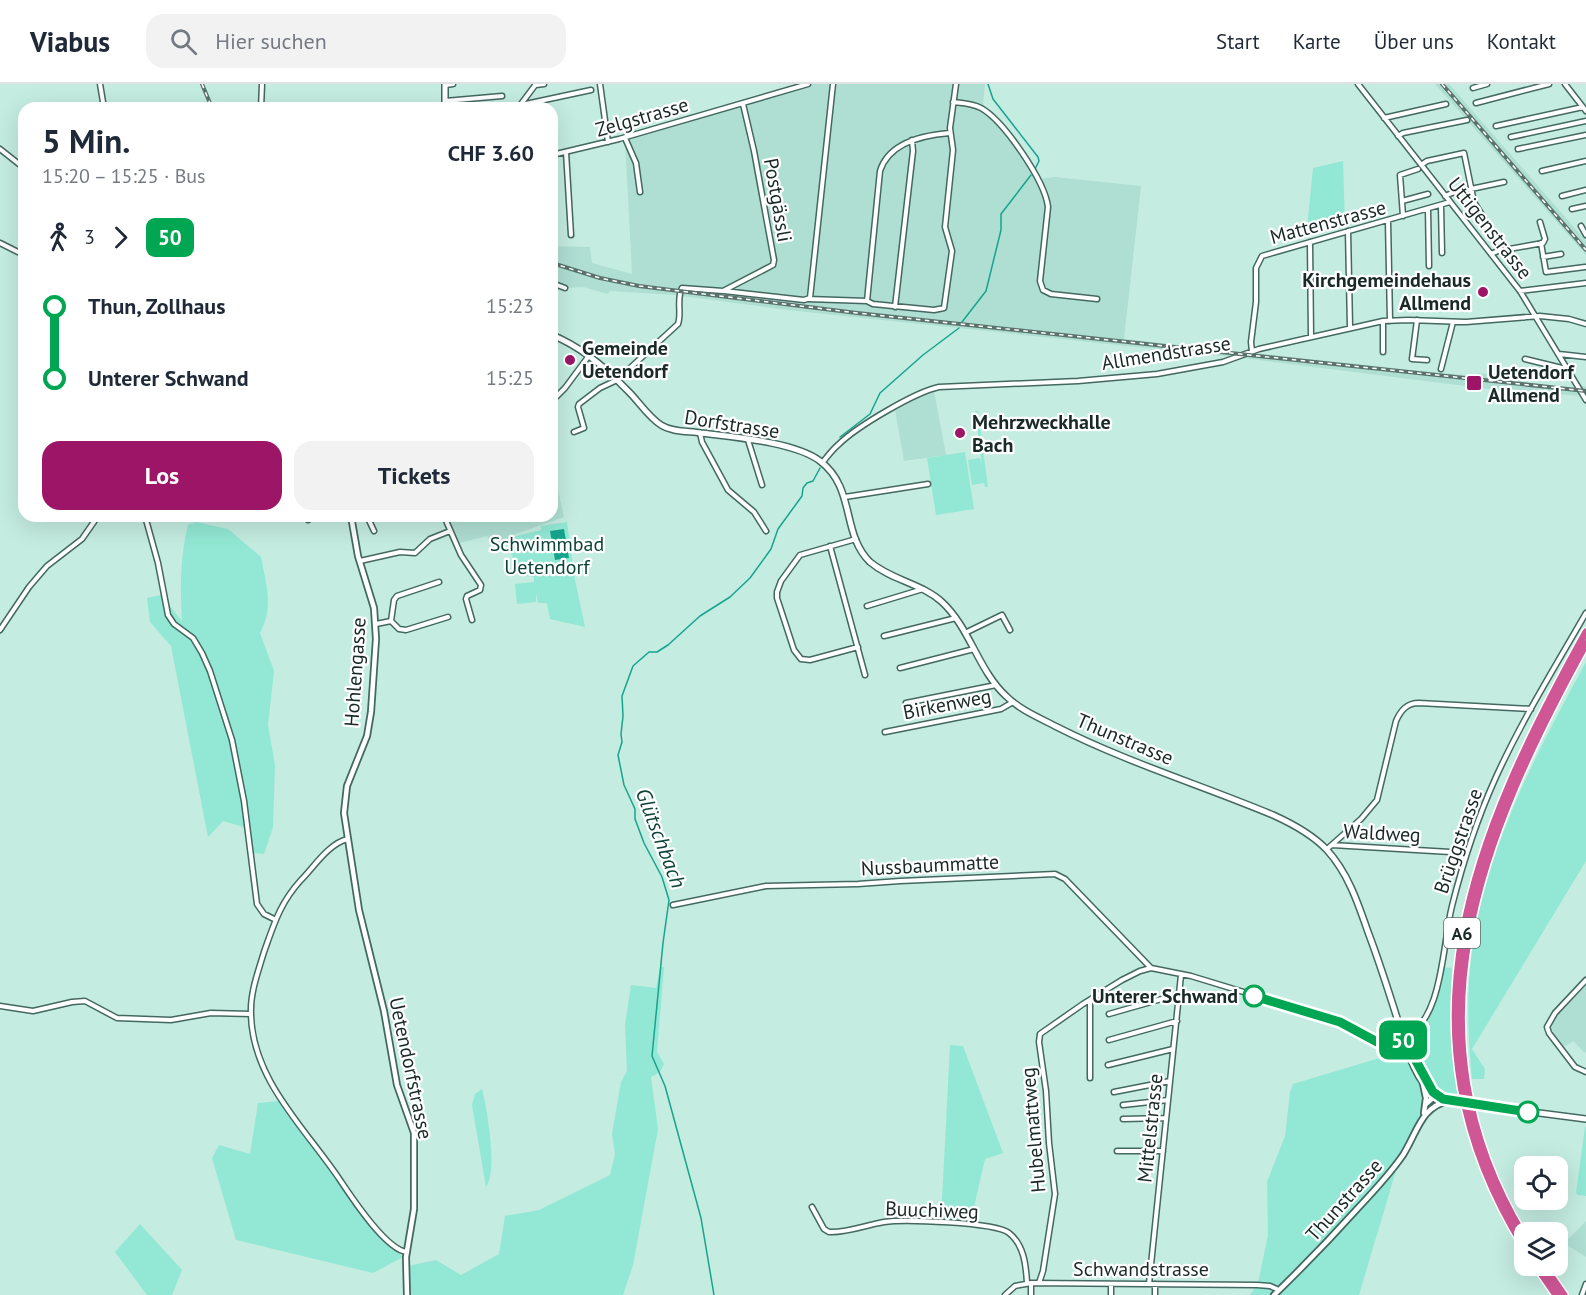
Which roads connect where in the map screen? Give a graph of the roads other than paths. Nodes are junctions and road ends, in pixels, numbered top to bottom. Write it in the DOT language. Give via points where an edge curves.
graph roads {
  1 [pos="100,84"];
  2 [pos="262,84"];
  3 [pos="453,84"];
  4 [pos="544,84"];
  5 [pos="600,84"];
  6 [pos="808,84"];
  7 [pos="833,84"];
  8 [pos="956,84"];
  9 [pos="1358,84"];
  10 [pos="1487,84"];
  11 [pos="1549,84"];
  12 [pos="1565,84"];
  13 [pos="445,85"];
  14 [pos="536,85"];
  15 [pos="1473,88"];
  16 [pos="591,90"];
  17 [pos="502,96"];
  18 [pos="445,101"];
  19 [pos="103,102"];
  20 [pos="261,102"];
  21 [pos="523,102"];
  22 [pos="538,102"];
  23 [pos="953,102"];
  24 [pos="1476,103"];
  25 [pos="742,104"];
  26 [pos="1446,104"];
  27 [pos="1584,109"];
  28 [pos="1384,118"];
  29 [pos="1467,120"];
  30 [pos="1586,121"];
  31 [pos="1496,126"];
  32 [pos="951,133"];
  33 [pos="1586,135"];
  34 [pos="1398,136"];
  35 [pos="1511,137"];
  36 [pos="625,138"];
  37 [pos="912,141"];
  38 [pos="608,142"];
  39 [pos="0,149"];
  40 [pos="1518,149"];
  41 [pos="566,152"];
  42 [pos="558,154"];
  43 [pos="1586,161"];
  44 [pos="18,163"];
  45 [pos="1419,167"];
  46 [pos="1542,171"];
  47 [pos="1504,182"];
  48 [pos="1471,189"];
  49 [pos="1586,190"];
  50 [pos="640,192"];
  51 [pos="1428,194"];
  52 [pos="1445,196"];
  53 [pos="1562,196"];
  54 [pos="1402,201"];
  55 [pos="1450,202"];
  56 [pos="1441,206"];
  57 [pos="1586,206"];
  58 [pos="1572,209"];
  59 [pos="1428,210"];
  60 [pos="1403,216"];
  61 [pos="1485,218"];
  62 [pos="1388,221"];
  63 [pos="1540,222"];
  64 [pos="1581,226"];
  65 [pos="1348,231"];
  66 [pos="571,235"];
  67 [pos="1586,235"];
  68 [pos="1310,242"];
  69 [pos="0,243"];
  70 [pos="1541,243"];
  71 [pos="18,252"];
  72 [pos="1442,253"];
  73 [pos="1491,254"];
  74 [pos="1561,254"];
  75 [pos="1543,257"];
  76 [pos="1429,266"];
  77 [pos="1585,267"];
  78 [pos="1586,283"];
  79 [pos="558,285"];
  80 [pos="566,288"];
  81 [pos="723,291"];
  82 [pos="1520,291"];
  83 [pos="808,299"];
  84 [pos="1097,299"];
  85 [pos="867,301"];
  86 [pos="895,307"];
  87 [pos="1535,316"];
  88 [pos="1417,320"];
  89 [pos="1383,321"];
  90 [pos="1390,321"];
  91 [pos="1453,322"];
  92 [pos="1586,324"];
  93 [pos="1350,327"];
  94 [pos="1311,337"];
  95 [pos="558,338"];
  96 [pos="1252,352"];
  97 [pos="1383,352"];
  98 [pos="1558,354"];
  99 [pos="588,357"];
  100 [pos="1586,357"];
  101 [pos="1525,359"];
  102 [pos="1427,360"];
  103 [pos="1441,369"];
  104 [pos="1567,369"];
  105 [pos="617,380"];
  106 [pos="1578,386"];
  107 [pos="1586,387"];
  108 [pos="558,395"];
  109 [pos="1586,400"];
  110 [pos="574,432"];
  111 [pos="700,433"];
  112 [pos="748,440"];
  113 [pos="822,463"];
  114 [pos="762,484"];
  115 [pos="928,484"];
  116 [pos="845,497"];
  117 [pos="94,522"];
  118 [pos="147,522"];
  119 [pos="352,522"];
  120 [pos="370,522"];
  121 [pos="446,522"];
  122 [pos="374,531"];
  123 [pos="450,531"];
  124 [pos="766,531"];
  125 [pos="856,539"];
  126 [pos="830,546"];
  127 [pos="360,561"];
  128 [pos="439,582"];
  129 [pos="924,589"];
  130 [pos="867,606"];
  131 [pos="1586,613"];
  132 [pos="448,617"];
  133 [pos="956,618"];
  134 [pos="472,620"];
  135 [pos="391,621"];
  136 [pos="376,624"];
  137 [pos="0,630"];
  138 [pos="1010,630"];
  139 [pos="1586,632"];
  140 [pos="965,633"];
  141 [pos="884,636"];
  142 [pos="1586,644"];
  143 [pos="858,647"];
  144 [pos="974,649"];
  145 [pos="900,668"];
  146 [pos="865,675"];
  147 [pos="996,685"];
  148 [pos="1013,702"];
  149 [pos="906,703"];
  150 [pos="1531,709"];
  151 [pos="885,732"];
  152 [pos="348,839"];
  153 [pos="1329,847"];
  154 [pos="1467,853"];
  155 [pos="673,905"];
  156 [pos="274,920"];
  157 [pos="1151,968"];
  158 [pos="1181,975"];
  159 [pos="1586,980"];
  160 [pos="1179,994"];
  161 [pos="1090,999"];
  162 [pos="0,1006"];
  163 [pos="250,1014"];
  164 [pos="1109,1014"];
  165 [pos="1177,1021"];
  166 [pos="1404,1039"];
  167 [pos="1109,1040"];
  168 [pos="1173,1050"];
  169 [pos="1108,1065"];
  170 [pos="1586,1072"];
  171 [pos="1090,1078"];
  172 [pos="1170,1081"];
  173 [pos="1423,1083"];
  174 [pos="1114,1092"];
  175 [pos="1434,1093"];
  176 [pos="1168,1100"];
  177 [pos="1451,1101"];
  178 [pos="1426,1104"];
  179 [pos="1123,1105"];
  180 [pos="1428,1110"];
  181 [pos="1424,1116"];
  182 [pos="1166,1118"];
  183 [pos="1123,1119"];
  184 [pos="1586,1119"];
  185 [pos="1117,1151"];
  186 [pos="1163,1151"];
  187 [pos="812,1207"];
  188 [pos="1517,1222"];
  189 [pos="1514,1228"];
  190 [pos="407,1252"];
  191 [pos="1543,1276"];
  192 [pos="1551,1276"];
  193 [pos="1029,1283"];
  194 [pos="1039,1283"];
  195 [pos="1111,1284"];
  196 [pos="1149,1284"];
  197 [pos="1155,1284"];
  198 [pos="1586,1284"];
  199 [pos="1279,1290"];
  200 [pos="407,1295"];
  201 [pos="1005,1295"];
  202 [pos="1031,1295"];
  203 [pos="1111,1295"];
  204 [pos="1155,1295"];
  205 [pos="1274,1295"];
  206 [pos="1556,1295"];
  207 [pos="1564,1295"];
  208 [pos="1582,1295"];
  1 -- 19 [label="street"];
  2 -- 20 [label="street"];
  3 -- 13 [label="street"];
  4 -- 14 [label="street"];
  5 -- 38 [label="street"];
  6 -- 25 [label="street, Zelgstrasse"];
  7 -- 83 [label="street"];
  8 -- 23 [label="street"];
  9 -- 28 [label="street, Uttigenstrasse"];
  10 -- 15 [label="street"];
  11 -- 24 [label="street"];
  12 -- 27 [label="street"];
  13 -- 18 [label="main road"];
  14 -- 21 [label="street"];
  16 -- 22 [label="street"];
  17 -- 18 [label="street"];
  23 -- 32 [label="street"];
  23 -- 84 [label="street" via="976,105 991,115 1022,150 1044,192 1048,207 1040,281 1043,290"];
  25 -- 36 [label="street, Zelgstrasse"];
  25 -- 81 [label="street, Postgässli" via="774,260 773,265"];
  26 -- 28 [label="street"];
  27 -- 31 [label="street"];
  28 -- 34 [label="street, Uttigenstrasse"];
  29 -- 34 [label="street"];
  30 -- 35 [label="street"];
  32 -- 37 [label="street"];
  32 -- 86 [label="street" via="953,150 945,227 952,251 945,307"];
  33 -- 40 [label="street"];
  34 -- 45 [label="street, Uttigenstrasse"];
  36 -- 38 [label="street, Zelgstrasse"];
  36 -- 50 [label="street" via="636,163"];
  37 -- 85 [label="street" via="887,157 880,171"];
  37 -- 86 [label="street"];
  38 -- 41 [label="street, Zelgstrasse"];
  39 -- 44 [label="street"];
  41 -- 42 [label="street, Zelgstrasse"];
  41 -- 66 [label="street"];
  43 -- 46 [label="street"];
  45 -- 48 [label="street" via="1427,161 1464,153"];
  45 -- 52 [label="street, Uttigenstrasse"];
  45 -- 54 [label="street" via="1400,175"];
  47 -- 48 [label="street"];
  48 -- 52 [label="street"];
  48 -- 61 [label="street"];
  49 -- 53 [label="street"];
  51 -- 54 [label="street"];
  52 -- 55 [label="street, Uttigenstrasse"];
  54 -- 60 [label="street"];
  55 -- 56 [label="street, Mattenstrasse"];
  55 -- 73 [label="street, Uttigenstrasse"];
  56 -- 59 [label="street, Mattenstrasse"];
  56 -- 72 [label="street"];
  57 -- 58 [label="street"];
  59 -- 60 [label="street, Mattenstrasse"];
  59 -- 76 [label="street"];
  60 -- 62 [label="street, Mattenstrasse"];
  62 -- 65 [label="street, Mattenstrasse"];
  62 -- 90 [label="street"];
  63 -- 70 [label="street" via="1545,239"];
  64 -- 67 [label="street"];
  65 -- 68 [label="street, Mattenstrasse"];
  65 -- 93 [label="street"];
  68 -- 94 [label="street"];
  68 -- 96 [label="street, Mattenstrasse" via="1266,254 1257,263"];
  69 -- 71 [label="street"];
  70 -- 73 [label="street"];
  70 -- 75 [label="street"];
  73 -- 82 [label="street, Uttigenstrasse"];
  74 -- 75 [label="street"];
  75 -- 77 [label="street" via="1546,272"];
  78 -- 82 [label="street"];
  79 -- 80 [label="street"];
  81 -- 83 [label="street"];
  81 -- 105 [label="street" via="681,288 678,324"];
  82 -- 87 [label="street, Uttigenstrasse"];
  83 -- 85 [label="street"];
  85 -- 86 [label="street"];
  87 -- 91 [label="street, Allmendstrasse"];
  87 -- 92 [label="street, Allmendstrasse"];
  87 -- 98 [label="street, Uttigenstrasse"];
  88 -- 90 [label="street, Allmendstrasse"];
  88 -- 91 [label="street, Allmendstrasse"];
  88 -- 102 [label="street" via="1412,359"];
  89 -- 90 [label="street, Allmendstrasse"];
  89 -- 93 [label="street, Allmendstrasse"];
  89 -- 97 [label="street"];
  91 -- 103 [label="street"];
  93 -- 94 [label="street, Allmendstrasse"];
  94 -- 96 [label="street, Allmendstrasse"];
  95 -- 99 [label="main road, Dorfstrasse"];
  96 -- 113 [label="street, Allmendstrasse" via="1223,362 1142,376 934,388 862,428 837,445"];
  98 -- 100 [label="street"];
  98 -- 104 [label="street, Uttigenstrasse"];
  99 -- 105 [label="main road, Dorfstrasse"];
  99 -- 108 [label="street"];
  101 -- 104 [label="street"];
  104 -- 106 [label="street, Uttigenstrasse"];
  105 -- 110 [label="street" via="579,404 584,428"];
  105 -- 111 [label="main road, Dorfstrasse" via="660,424"];
  106 -- 107 [label="street"];
  106 -- 109 [label="street, Uttigenstrasse"];
  111 -- 112 [label="main road, Dorfstrasse"];
  111 -- 124 [label="street" via="728,490 754,512"];
  112 -- 113 [label="main road, Dorfstrasse" via="798,450"];
  112 -- 114 [label="street"];
  113 -- 116 [label="main road, Thunstrasse" via="836,478"];
  115 -- 116 [label="street"];
  116 -- 125 [label="main road, Thunstrasse"];
  117 -- 137 [label="street" via="82,539 47,566"];
  118 -- 156 [label="street" via="168,615 190,634 202,653 220,702 244,801 257,904"];
  119 -- 127 [label="street, Hohlengasse"];
  120 -- 122 [label="street"];
  121 -- 123 [label="street"];
  123 -- 127 [label="street" via="430,539 415,553 397,552"];
  123 -- 134 [label="street" via="481,585 480,590 465,599"];
  125 -- 126 [label="street"];
  125 -- 129 [label="main road, Thunstrasse" via="873,564"];
  126 -- 143 [label="street"];
  126 -- 143 [label="street" via="797,558 778,587 778,604 801,659"];
  127 -- 136 [label="street, Hohlengasse"];
  128 -- 135 [label="street" via="397,596"];
  129 -- 130 [label="street"];
  129 -- 133 [label="main road, Thunstrasse"];
  131 -- 150 [label="street, Brüggstrasse"];
  132 -- 135 [label="street" via="406,630"];
  133 -- 140 [label="main road, Thunstrasse"];
  133 -- 141 [label="street"];
  135 -- 136 [label="street"];
  136 -- 152 [label="street, Hohlengasse" via="371,712 347,786 344,808"];
  138 -- 140 [label="street" via="1002,615"];
  139 -- 189 [label="highway, A6" via="1527,743 1490,829 1469,899 1457,973 1456,1047 1466,1110 1489,1181"];
  140 -- 144 [label="main road, Thunstrasse"];
  142 -- 188 [label="highway, A6" via="1503,812 1478,891 1464,963 1461,1036 1469,1099 1490,1169"];
  143 -- 146 [label="street"];
  144 -- 145 [label="street"];
  144 -- 147 [label="main road, Thunstrasse"];
  147 -- 148 [label="main road, Thunstrasse"];
  147 -- 149 [label="street"];
  148 -- 151 [label="street, Birkenweg" via="1001,709"];
  148 -- 153 [label="main road, Thunstrasse" via="1084,740 1287,821"];
  150 -- 153 [label="street" via="1408,704 1396,721 1377,800"];
  150 -- 154 [label="street, Brüggstrasse" via="1491,787"];
  152 -- 156 [label="street" via="336,844 298,883"];
  152 -- 190 [label="street, Uetendorfstrasse" via="354,885 397,1085 414,1133 414,1209"];
  153 -- 154 [label="street, Waldweg"];
  153 -- 166 [label="main road, Thunstrasse" via="1355,897"];
  154 -- 166 [label="street, Brüggstrasse" via="1448,921 1435,994 1422,1020"];
  155 -- 157 [label="street, Nussbaummatte" via="760,886 1055,874 1078,891"];
  156 -- 163 [label="street" via="255,980"];
  157 -- 158 [label="street"];
  157 -- 161 [label="street"];
  158 -- 160 [label="street, Mittelstrasse"];
  158 -- 166 [label="street" via="1340,1022 1379,1043"];
  159 -- 170 [label="street" via="1547,1027 1575,1067"];
  160 -- 164 [label="street"];
  160 -- 165 [label="street, Mittelstrasse"];
  161 -- 171 [label="street"];
  161 -- 194 [label="street, Hubelmattweg" via="1039,1036 1055,1194"];
  162 -- 163 [label="street" via="33,1011 85,1001 121,1019"];
  163 -- 190 [label="street" via="259,1052 280,1100 363,1215 397,1250"];
  165 -- 167 [label="street"];
  165 -- 168 [label="street, Mittelstrasse"];
  166 -- 173 [label="main road"];
  166 -- 175 [label="main road"];
  168 -- 169 [label="street"];
  168 -- 172 [label="street, Mittelstrasse"];
  172 -- 174 [label="street"];
  172 -- 176 [label="street, Mittelstrasse"];
  173 -- 175 [label="main road"];
  173 -- 178 [label="street, Thunstrasse"];
  175 -- 177 [label="main road"];
  175 -- 178 [label="street"];
  175 -- 180 [label="street, Thunstrasse"];
  176 -- 179 [label="street"];
  176 -- 182 [label="street, Mittelstrasse"];
  177 -- 180 [label="street" via="1435,1104"];
  177 -- 184 [label="main road, bridge"];
  178 -- 181 [label="street, Thunstrasse"];
  180 -- 181 [label="street, Thunstrasse"];
  181 -- 199 [label="street, Thunstrasse" via="1384,1180"];
  182 -- 183 [label="street"];
  182 -- 186 [label="street, Mittelstrasse"];
  185 -- 186 [label="street"];
  186 -- 196 [label="street, Mittelstrasse"];
  187 -- 193 [label="street, Buuchiweg" via="829,1232 891,1221 1005,1230 1025,1257"];
  190 -- 200 [label="street, Uetendorfstrasse"];
  191 -- 206 [label="highway"];
  192 -- 207 [label="highway"];
  193 -- 194 [label="street, Schwandstrasse"];
  193 -- 201 [label="street, Schwandstrasse" via="1015,1286"];
  193 -- 202 [label="street"];
  194 -- 195 [label="street, Schwandstrasse"];
  195 -- 196 [label="street, Schwandstrasse"];
  195 -- 203 [label="street"];
  196 -- 197 [label="street, Schwandstrasse"];
  197 -- 199 [label="street, Schwandstrasse" via="1267,1285"];
  197 -- 204 [label="street"];
  198 -- 208 [label="street"];
  199 -- 205 [label="street, Thunstrasse"];
}
